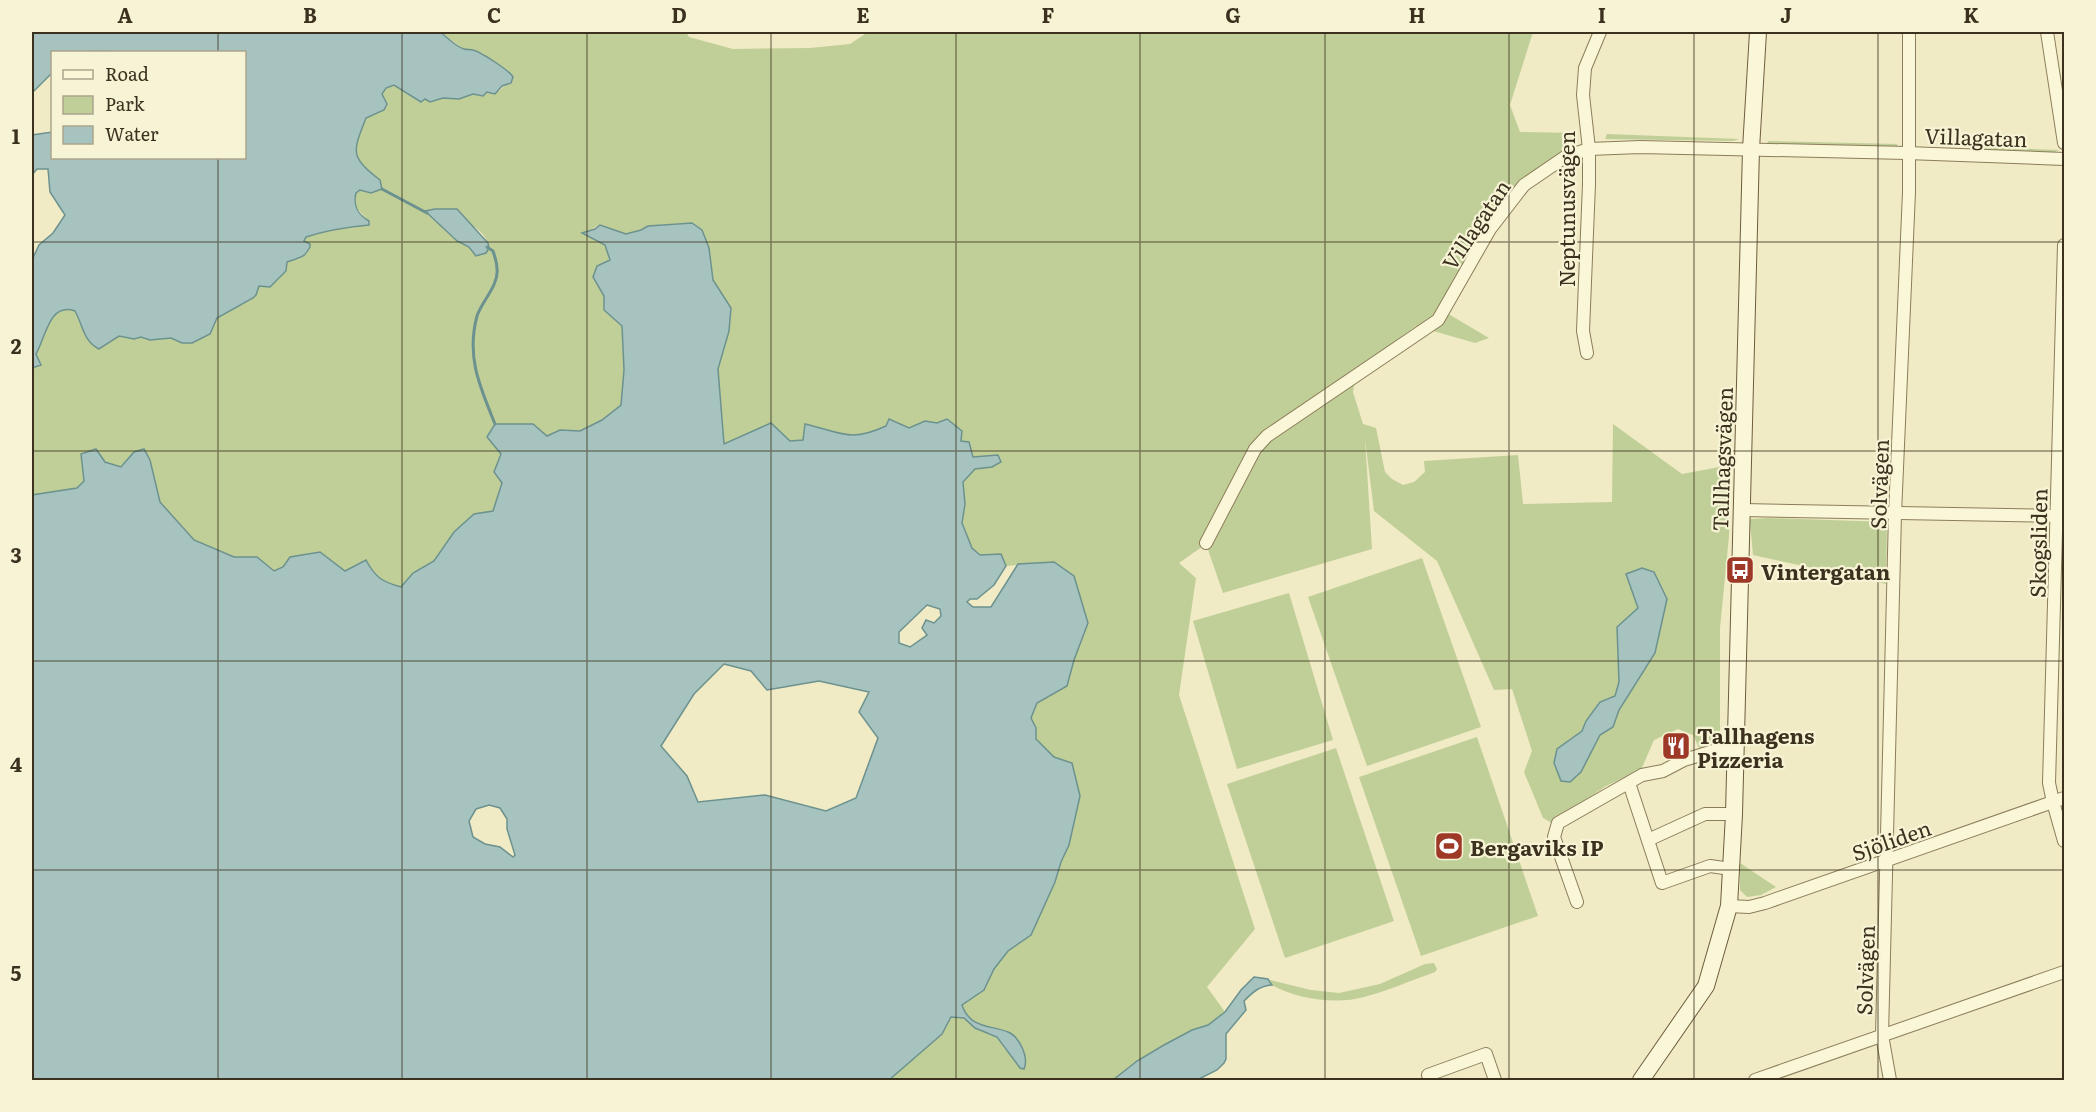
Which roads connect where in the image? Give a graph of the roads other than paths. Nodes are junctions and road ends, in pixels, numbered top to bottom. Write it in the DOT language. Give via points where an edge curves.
graph roads {
  1 [pos="1600,32"];
  2 [pos="1758,32"];
  3 [pos="1909,32"];
  4 [pos="2047,32"];
  5 [pos="2064,143"];
  6 [pos="1589,149"];
  7 [pos="1751,149"];
  8 [pos="1907,153"];
  9 [pos="2064,159"];
  10 [pos="2064,245"];
  11 [pos="1587,353"];
  12 [pos="1742,510"];
  13 [pos="1895,514"];
  14 [pos="2061,516"];
  15 [pos="1206,543"];
  16 [pos="1735,750"];
  17 [pos="1629,783"];
  18 [pos="2059,800"];
  19 [pos="1734,814"];
  20 [pos="1648,840"];
  21 [pos="2064,841"];
  22 [pos="1887,861"];
  23 [pos="1731,869"];
  24 [pos="1577,902"];
  25 [pos="1729,906"];
  26 [pos="2064,972"];
  27 [pos="1882,1035"];
  28 [pos="1428,1075"];
  29 [pos="1495,1080"];
  30 [pos="1641,1080"];
  31 [pos="1755,1080"];
  32 [pos="1890,1080"];
  1 -- 6 [label="street, Neptunusvägen" via="1585,68 1583,95"];
  2 -- 7 [label="main road, Tallhagsvägen"];
  3 -- 8 [label="street, Solvägen"];
  4 -- 5 [label="street"];
  6 -- 7 [label="street, Villagatan"];
  6 -- 11 [label="street, Neptunusvägen" via="1583,331"];
  6 -- 15 [label="street, Villagatan" via="1564,157 1524,185 1490,229 1438,320 1267,436 1255,449"];
  7 -- 8 [label="street, Villagatan"];
  7 -- 12 [label="main road, Tallhagsvägen"];
  8 -- 9 [label="street, Villagatan"];
  8 -- 13 [label="street, Solvägen" via="1909,192"];
  10 -- 14 [label="street, Skogsliden"];
  12 -- 13 [label="street"];
  12 -- 16 [label="main road, Tallhagsvägen"];
  13 -- 14 [label="street"];
  13 -- 22 [label="street, Solvägen"];
  14 -- 18 [label="street, Skogsliden" via="2049,783"];
  16 -- 17 [label="street" via="1702,754"];
  16 -- 19 [label="main road, Tallhagsvägen"];
  17 -- 20 [label="street"];
  17 -- 24 [label="street" via="1558,823 1554,837"];
  18 -- 21 [label="street, Skogsliden"];
  18 -- 22 [label="street, Sjöliden"];
  19 -- 20 [label="street" via="1705,813"];
  19 -- 23 [label="main road, Tallhagsvägen"];
  20 -- 23 [label="street" via="1662,883 1710,866"];
  22 -- 25 [label="street, Sjöliden" via="1765,903"];
  22 -- 27 [label="street, Solvägen"];
  23 -- 25 [label="main road, Tallhagsvägen"];
  25 -- 30 [label="main road, Tallhagsvägen" via="1706,986"];
  26 -- 27 [label="street"];
  27 -- 31 [label="street"];
  27 -- 32 [label="street, Solvägen"];
  28 -- 29 [label="street" via="1486,1054"];
}
